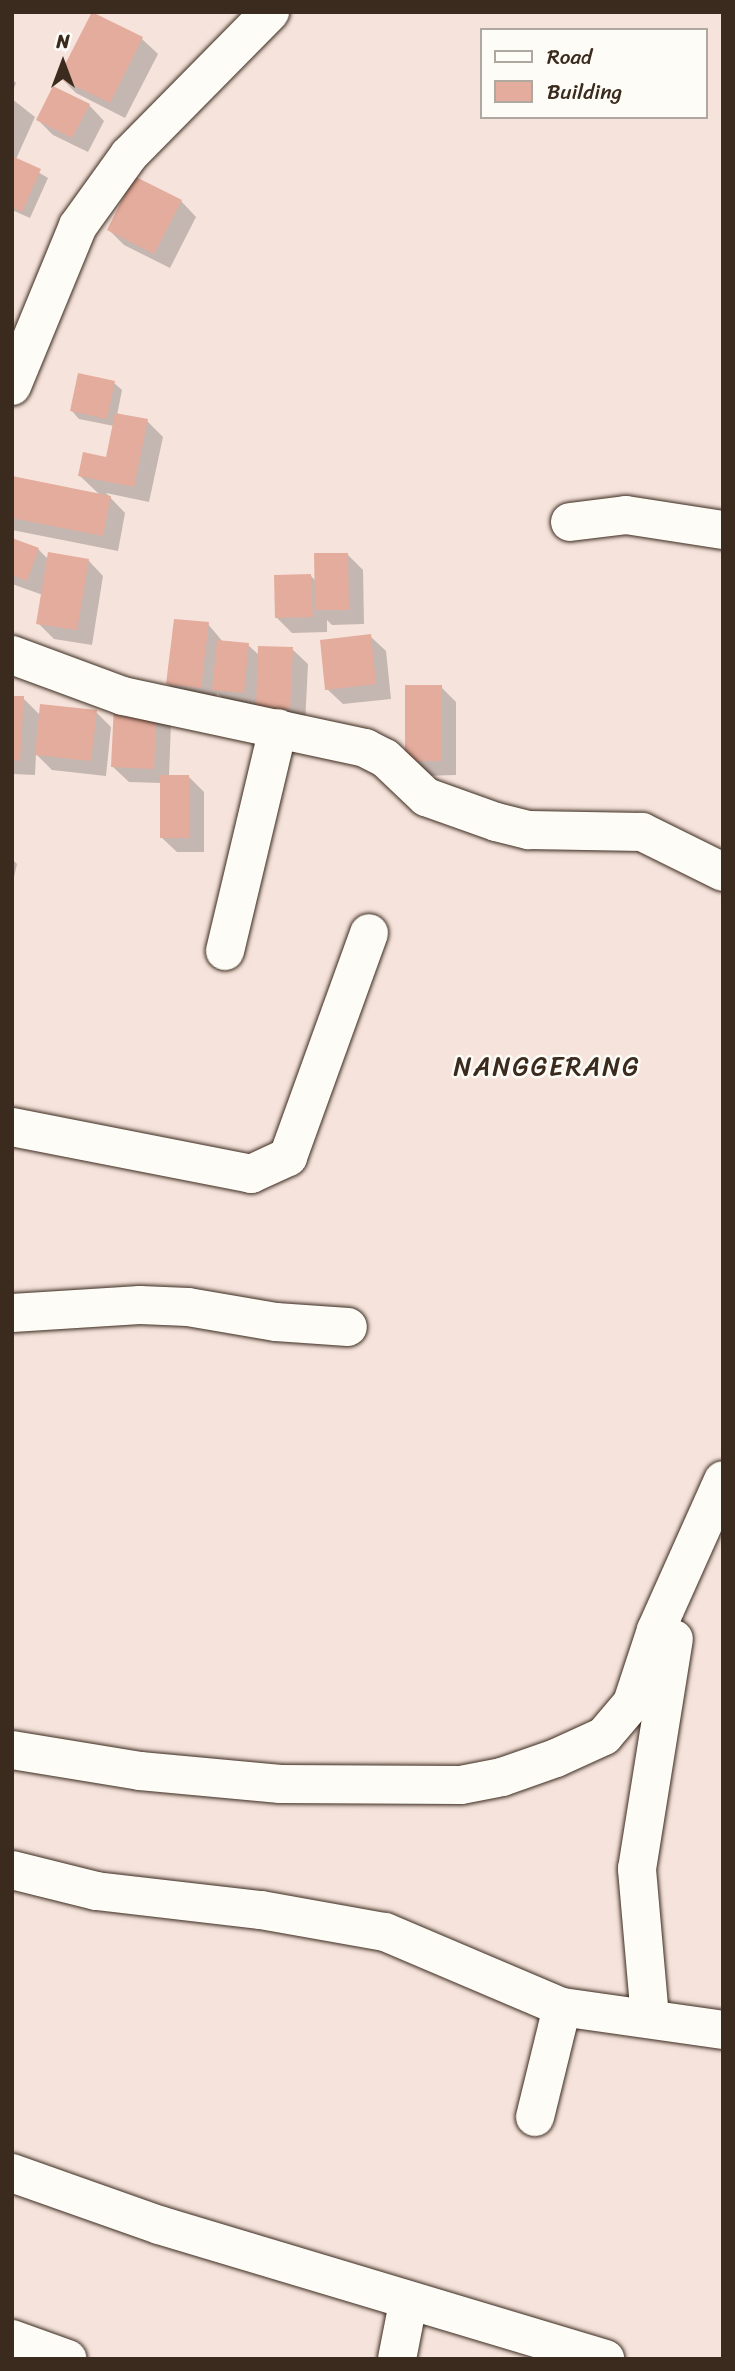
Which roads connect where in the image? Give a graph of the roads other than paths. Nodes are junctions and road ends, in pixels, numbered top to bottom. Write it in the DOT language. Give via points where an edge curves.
graph roads {
  1 [pos="270,12"];
  2 [pos="16,366"];
  3 [pos="570,522"];
  4 [pos="723,530"];
  5 [pos="12,655"];
  6 [pos="278,728"];
  7 [pos="723,872"];
  8 [pos="369,933"];
  9 [pos="225,951"];
  10 [pos="12,1128"];
  11 [pos="12,1313"];
  12 [pos="348,1327"];
  13 [pos="723,1480"];
  14 [pos="723,1548"];
  15 [pos="686,1570"];
  16 [pos="12,1750"];
  17 [pos="12,1870"];
  18 [pos="562,2007"];
  19 [pos="650,2018"];
  20 [pos="723,2030"];
  21 [pos="535,2117"];
  22 [pos="12,2174"];
  23 [pos="408,2303"];
  24 [pos="12,2339"];
  25 [pos="534,2348"];
  26 [pos="68,2359"];
  27 [pos="397,2359"];
  28 [pos="605,2359"];
  1 -- 2 [label="street" via="129,155 78,226"];
  3 -- 4 [label="street" via="626,515"];
  5 -- 6 [label="street" via="123,696"];
  6 -- 7 [label="street" via="365,748 385,758 426,797 496,822 529,830 642,832"];
  6 -- 9 [label="street"];
  8 -- 10 [label="street" via="288,1157 251,1174"];
  11 -- 12 [label="street" via="176,1306 276,1322"];
  13 -- 15 [label="street"];
  14 -- 15 [label="street"];
  15 -- 16 [label="street" via="656,1630 632,1703 604,1736 502,1777 461,1785 280,1784 114,1767"];
  15 -- 19 [label="street" via="637,1869"];
  17 -- 18 [label="street" via="96,1891 261,1910 385,1932"];
  18 -- 19 [label="street"];
  18 -- 21 [label="street"];
  19 -- 20 [label="street"];
  22 -- 23 [label="street"];
  23 -- 25 [label="street"];
  23 -- 27 [label="street"];
  24 -- 26 [label="street"];
  25 -- 28 [label="street"];
}
